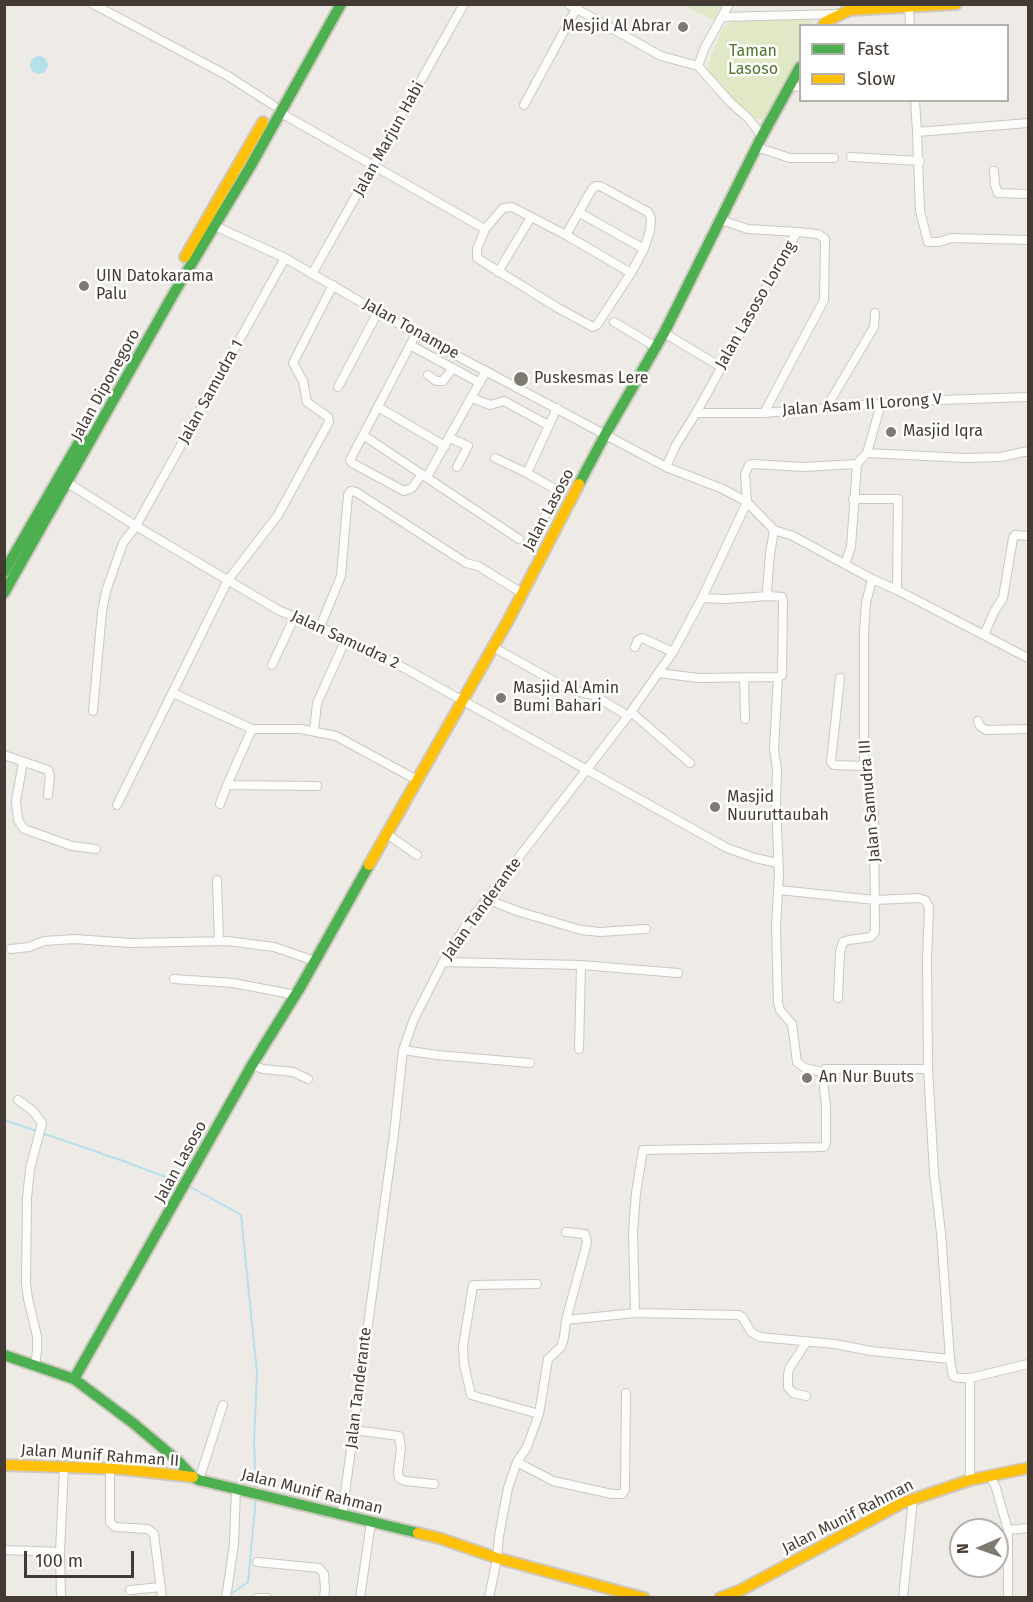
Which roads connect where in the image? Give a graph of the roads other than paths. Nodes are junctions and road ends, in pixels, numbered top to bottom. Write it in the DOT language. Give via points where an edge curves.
graph roads {
  1 [pos="93,4"];
  2 [pos="331,4"];
  3 [pos="341,4"];
  4 [pos="464,4"];
  5 [pos="729,4"];
  6 [pos="956,4"];
  7 [pos="572,7"];
  8 [pos="909,7"];
  9 [pos="842,13"];
  10 [pos="722,17"];
  11 [pos="824,24"];
  12 [pos="910,24"];
  13 [pos="698,66"];
  14 [pos="795,87"];
  15 [pos="915,102"];
  16 [pos="524,105"];
  17 [pos="276,109"];
  18 [pos="1029,123"];
  19 [pos="917,132"];
  20 [pos="762,136"];
  21 [pos="756,147"];
  22 [pos="834,158"];
  23 [pos="851,158"];
  24 [pos="920,161"];
  25 [pos="374,166"];
  26 [pos="994,171"];
  27 [pos="230,188"];
  28 [pos="1029,194"];
  29 [pos="580,213"];
  30 [pos="531,217"];
  31 [pos="721,220"];
  32 [pos="215,226"];
  33 [pos="485,229"];
  34 [pos="797,232"];
  35 [pos="566,235"];
  36 [pos="1029,240"];
  37 [pos="644,249"];
  38 [pos="285,258"];
  39 [pos="498,272"];
  40 [pos="632,273"];
  41 [pos="312,274"];
  42 [pos="333,285"];
  43 [pos="378,312"];
  44 [pos="875,313"];
  45 [pos="614,322"];
  46 [pos="664,333"];
  47 [pos="416,334"];
  48 [pos="410,345"];
  49 [pos="656,347"];
  50 [pos="721,367"];
  51 [pos="453,368"];
  52 [pos="486,370"];
  53 [pos="428,375"];
  54 [pos="480,382"];
  55 [pos="338,387"];
  56 [pos="1029,397"];
  57 [pos="472,398"];
  58 [pos="881,404"];
  59 [pos="378,406"];
  60 [pos="557,408"];
  61 [pos="826,408"];
  62 [pos="696,413"];
  63 [pos="764,413"];
  64 [pos="548,425"];
  65 [pos="363,435"];
  66 [pos="605,435"];
  67 [pos="450,438"];
  68 [pos="445,446"];
  69 [pos="1029,451"];
  70 [pos="867,453"];
  71 [pos="495,458"];
  72 [pos="857,464"];
  73 [pos="457,467"];
  74 [pos="666,467"];
  75 [pos="527,473"];
  76 [pos="424,475"];
  77 [pos="68,483"];
  78 [pos="853,499"];
  79 [pos="747,502"];
  80 [pos="136,526"];
  81 [pos="774,530"];
  82 [pos="535,535"];
  83 [pos="1029,536"];
  84 [pos="519,538"];
  85 [pos="845,564"];
  86 [pos="4,572"];
  87 [pos="872,579"];
  88 [pos="228,580"];
  89 [pos="897,590"];
  90 [pos="4,593"];
  91 [pos="522,593"];
  92 [pos="769,596"];
  93 [pos="702,598"];
  94 [pos="295,616"];
  95 [pos="320,627"];
  96 [pos="984,635"];
  97 [pos="346,639"];
  98 [pos="493,647"];
  99 [pos="634,647"];
  100 [pos="673,652"];
  101 [pos="1029,658"];
  102 [pos="272,665"];
  103 [pos="659,673"];
  104 [pos="778,676"];
  105 [pos="744,677"];
  106 [pos="840,678"];
  107 [pos="173,693"];
  108 [pos="463,699"];
  109 [pos="93,711"];
  110 [pos="629,714"];
  111 [pos="745,719"];
  112 [pos="978,721"];
  113 [pos="252,729"];
  114 [pos="1029,729"];
  115 [pos="314,731"];
  116 [pos="4,755"];
  117 [pos="23,762"];
  118 [pos="690,763"];
  119 [pos="864,766"];
  120 [pos="587,770"];
  121 [pos="417,780"];
  122 [pos="227,785"];
  123 [pos="317,786"];
  124 [pos="48,795"];
  125 [pos="220,804"];
  126 [pos="117,805"];
  127 [pos="387,834"];
  128 [pos="96,849"];
  129 [pos="417,855"];
  130 [pos="777,863"];
  131 [pos="217,880"];
  132 [pos="779,890"];
  133 [pos="486,899"];
  134 [pos="875,900"];
  135 [pos="646,929"];
  136 [pos="219,941"];
  137 [pos="11,949"];
  138 [pos="315,961"];
  139 [pos="443,962"];
  140 [pos="581,965"];
  141 [pos="678,973"];
  142 [pos="174,979"];
  143 [pos="296,995"];
  144 [pos="838,998"];
  145 [pos="579,1049"];
  146 [pos="403,1050"];
  147 [pos="530,1063"];
  148 [pos="252,1065"];
  149 [pos="928,1069"];
  150 [pos="822,1072"];
  151 [pos="308,1079"];
  152 [pos="18,1100"];
  153 [pos="566,1232"];
  154 [pos="537,1284"];
  155 [pos="635,1313"];
  156 [pos="566,1320"];
  157 [pos="807,1341"];
  158 [pos="4,1355"];
  159 [pos="950,1359"];
  160 [pos="1029,1364"];
  161 [pos="35,1365"];
  162 [pos="970,1378"];
  163 [pos="74,1379"];
  164 [pos="626,1393"];
  165 [pos="806,1396"];
  166 [pos="223,1405"];
  167 [pos="539,1414"];
  168 [pos="354,1430"];
  169 [pos="169,1453"];
  170 [pos="517,1462"];
  171 [pos="4,1465"];
  172 [pos="64,1467"];
  173 [pos="110,1468"];
  174 [pos="1029,1468"];
  175 [pos="161,1473"];
  176 [pos="990,1475"];
  177 [pos="196,1478"];
  178 [pos="970,1480"];
  179 [pos="434,1484"];
  180 [pos="236,1488"];
  181 [pos="913,1499"];
  182 [pos="342,1515"];
  183 [pos="1005,1518"];
  184 [pos="371,1522"];
  185 [pos="1029,1528"];
  186 [pos="1009,1530"];
  187 [pos="4,1550"];
  188 [pos="60,1552"];
  189 [pos="497,1558"];
  190 [pos="258,1562"];
  191 [pos="1008,1578"];
  192 [pos="161,1587"];
  193 [pos="130,1590"];
  194 [pos="61,1598"];
  195 [pos="162,1598"];
  196 [pos="226,1598"];
  197 [pos="257,1598"];
  198 [pos="267,1598"];
  199 [pos="324,1598"];
  200 [pos="360,1598"];
  201 [pos="489,1598"];
  202 [pos="644,1598"];
  203 [pos="720,1598"];
  204 [pos="903,1598"];
  205 [pos="1008,1598"];
  1 -- 17 [label="street" via="228,76"];
  2 -- 17 [label="main road, Jalan Diponegoro"];
  3 -- 17 [label="main road, Jalan Diponegoro"];
  4 -- 25 [label="street, Jalan Marjun Habi"];
  5 -- 10 [label="street"];
  6 -- 8 [label="main road"];
  7 -- 13 [label="street" via="661,56"];
  7 -- 16 [label="street"];
  8 -- 9 [label="main road" via="864,8"];
  8 -- 12 [label="street"];
  9 -- 10 [label="street"];
  9 -- 11 [label="main road"];
  10 -- 13 [label="street"];
  13 -- 20 [label="street"];
  14 -- 20 [label="main road, Jalan Lasoso"];
  15 -- 19 [label="street"];
  17 -- 25 [label="street"];
  17 -- 27 [label="main road, Jalan Diponegoro"];
  18 -- 19 [label="street"];
  19 -- 24 [label="street"];
  20 -- 21 [label="main road, Jalan Lasoso"];
  21 -- 22 [label="street" via="790,158"];
  21 -- 31 [label="main road, Jalan Lasoso"];
  23 -- 24 [label="street"];
  24 -- 36 [label="street" via="920,211 929,242 951,238"];
  25 -- 33 [label="street"];
  25 -- 41 [label="street, Jalan Marjun Habi"];
  26 -- 28 [label="street" via="998,193"];
  27 -- 32 [label="main road, Jalan Diponegoro"];
  27 -- 86 [label="main road, Jalan Diponegoro"];
  29 -- 35 [label="street"];
  29 -- 37 [label="street"];
  29 -- 37 [label="street" via="592,189 600,186 648,212 652,225"];
  30 -- 33 [label="street" via="507,206"];
  30 -- 35 [label="street"];
  30 -- 39 [label="street"];
  31 -- 34 [label="street, Jalan Lasoso Lorong" via="748,229"];
  31 -- 46 [label="main road, Jalan Lasoso"];
  32 -- 38 [label="street, Jalan Tonampe"];
  32 -- 77 [label="main road, Jalan Diponegoro"];
  33 -- 39 [label="street" via="477,258"];
  34 -- 50 [label="street, Jalan Lasoso Lorong"];
  34 -- 63 [label="street" via="818,234 825,239 824,300"];
  35 -- 40 [label="street"];
  37 -- 40 [label="street"];
  38 -- 41 [label="street, Jalan Tonampe"];
  38 -- 80 [label="street, Jalan Samudra 1"];
  39 -- 40 [label="street" via="593,327"];
  41 -- 42 [label="street, Jalan Tonampe"];
  42 -- 43 [label="street, Jalan Tonampe"];
  42 -- 88 [label="street" via="293,363 308,402 329,422 278,515"];
  43 -- 47 [label="street, Jalan Tonampe"];
  43 -- 55 [label="street"];
  44 -- 61 [label="street" via="874,327"];
  45 -- 49 [label="street"];
  46 -- 49 [label="main road, Jalan Lasoso"];
  46 -- 50 [label="street"];
  47 -- 48 [label="street"];
  47 -- 52 [label="street, Jalan Tonampe"];
  48 -- 51 [label="street"];
  48 -- 59 [label="street"];
  49 -- 66 [label="main road, Jalan Lasoso"];
  50 -- 62 [label="street, Jalan Lasoso Lorong"];
  51 -- 53 [label="street" via="443,381"];
  51 -- 54 [label="street"];
  52 -- 54 [label="street"];
  52 -- 60 [label="street, Jalan Tonampe"];
  54 -- 57 [label="street"];
  56 -- 58 [label="street, Jalan Asam II Lorong V"];
  57 -- 64 [label="street" via="490,405 504,401"];
  57 -- 67 [label="street"];
  58 -- 61 [label="street, Jalan Asam II Lorong V"];
  58 -- 70 [label="street"];
  59 -- 65 [label="street"];
  59 -- 68 [label="street"];
  60 -- 64 [label="street"];
  60 -- 66 [label="street, Jalan Tonampe"];
  61 -- 63 [label="street, Jalan Asam II Lorong V"];
  62 -- 63 [label="street, Jalan Asam II Lorong V"];
  62 -- 74 [label="street, Jalan Lasoso Lorong"];
  64 -- 75 [label="street"];
  65 -- 76 [label="street"];
  65 -- 76 [label="street" via="350,459 352,463 404,491"];
  66 -- 74 [label="street, Jalan Tonampe"];
  66 -- 91 [label="main road, Jalan Lasoso"];
  67 -- 68 [label="street"];
  67 -- 73 [label="street" via="468,446"];
  68 -- 76 [label="street"];
  69 -- 70 [label="street" via="965,458"];
  70 -- 72 [label="street"];
  71 -- 75 [label="street"];
  72 -- 78 [label="street"];
  72 -- 79 [label="street" via="748,465"];
  74 -- 79 [label="street, Jalan Tonampe"];
  75 -- 82 [label="street" via="558,491"];
  76 -- 84 [label="street"];
  77 -- 80 [label="street, Jalan Samudra 2"];
  77 -- 90 [label="main road, Jalan Diponegoro"];
  78 -- 85 [label="street" via="851,547"];
  78 -- 89 [label="street" via="898,499"];
  79 -- 81 [label="street, Jalan Tonampe"];
  79 -- 93 [label="street, Jalan Tanderante"];
  80 -- 88 [label="street, Jalan Samudra 2"];
  80 -- 109 [label="street, Jalan Samudra 1" via="123,543 106,591"];
  81 -- 85 [label="street"];
  81 -- 92 [label="street" via="767,580"];
  83 -- 96 [label="street" via="1013,538 1003,598"];
  85 -- 87 [label="street"];
  87 -- 89 [label="street"];
  87 -- 119 [label="street, Jalan Samudra III" via="864,632"];
  88 -- 94 [label="street, Jalan Samudra 2"];
  88 -- 107 [label="street"];
  89 -- 96 [label="street"];
  91 -- 95 [label="street" via="351,491 341,576"];
  91 -- 98 [label="main road, Jalan Lasoso"];
  92 -- 93 [label="street"];
  92 -- 104 [label="street" via="782,597 783,601 783,672"];
  93 -- 100 [label="street, Jalan Tanderante"];
  94 -- 95 [label="street, Jalan Samudra 2"];
  94 -- 102 [label="street"];
  95 -- 97 [label="street, Jalan Samudra 2"];
  96 -- 101 [label="street"];
  97 -- 108 [label="street, Jalan Samudra 2"];
  97 -- 115 [label="street" via="317,704"];
  98 -- 108 [label="main road, Jalan Lasoso"];
  98 -- 110 [label="street" via="568,689 595,696"];
  99 -- 100 [label="street" via="642,639"];
  100 -- 103 [label="street, Jalan Tanderante"];
  103 -- 105 [label="street" via="698,678"];
  103 -- 110 [label="street, Jalan Tanderante"];
  104 -- 105 [label="street"];
  104 -- 130 [label="street" via="774,748"];
  105 -- 111 [label="street"];
  106 -- 119 [label="street" via="831,762"];
  107 -- 113 [label="street"];
  107 -- 126 [label="street"];
  108 -- 120 [label="street"];
  108 -- 121 [label="main road, Jalan Lasoso"];
  110 -- 118 [label="street"];
  110 -- 120 [label="street, Jalan Tanderante"];
  112 -- 114 [label="street" via="986,730"];
  113 -- 115 [label="street"];
  113 -- 122 [label="street"];
  115 -- 121 [label="street" via="336,736"];
  116 -- 117 [label="street"];
  117 -- 124 [label="street" via="48,770"];
  117 -- 128 [label="street" via="16,801 18,820 24,829 72,846"];
  119 -- 134 [label="street, Jalan Samudra III" via="874,813"];
  120 -- 130 [label="street" via="727,848"];
  120 -- 133 [label="street, Jalan Tanderante"];
  121 -- 127 [label="main road, Jalan Lasoso"];
  122 -- 123 [label="street"];
  122 -- 125 [label="street"];
  127 -- 129 [label="street"];
  127 -- 138 [label="main road, Jalan Lasoso"];
  130 -- 132 [label="street"];
  131 -- 136 [label="street"];
  132 -- 134 [label="street"];
  132 -- 150 [label="street" via="779,1007 792,1024 797,1062"];
  133 -- 135 [label="street" via="581,930"];
  133 -- 139 [label="street, Jalan Tanderante"];
  134 -- 144 [label="street, Jalan Samudra III" via="872,938 845,941 840,948"];
  134 -- 149 [label="street" via="918,898 929,907"];
  136 -- 137 [label="street" via="131,944 74,939"];
  136 -- 138 [label="street" via="274,947"];
  138 -- 143 [label="main road, Jalan Lasoso"];
  139 -- 140 [label="street"];
  139 -- 146 [label="street, Jalan Tanderante" via="414,1018"];
  140 -- 141 [label="street"];
  140 -- 145 [label="street"];
  142 -- 143 [label="street" via="233,983"];
  143 -- 148 [label="main road, Jalan Lasoso"];
  146 -- 147 [label="street"];
  146 -- 168 [label="street, Jalan Tanderante"];
  148 -- 151 [label="street" via="293,1072"];
  148 -- 163 [label="main road, Jalan Lasoso"];
  149 -- 150 [label="street" via="841,1068"];
  149 -- 159 [label="street"];
  150 -- 155 [label="street" via="826,1106 824,1147 643,1150 633,1231"];
  152 -- 161 [label="street" via="42,1123 30,1169 27,1227 28,1299 37,1336"];
  153 -- 156 [label="street" via="585,1234 587,1242"];
  154 -- 167 [label="street" via="473,1285 463,1346 471,1395"];
  155 -- 156 [label="street"];
  155 -- 157 [label="street" via="739,1315 754,1335"];
  156 -- 167 [label="street" via="561,1347 548,1359"];
  157 -- 159 [label="street"];
  157 -- 165 [label="street" via="788,1376 788,1387"];
  158 -- 161 [label="main road"];
  159 -- 162 [label="street" via="953,1376"];
  160 -- 162 [label="street"];
  161 -- 163 [label="main road"];
  162 -- 178 [label="street"];
  163 -- 169 [label="main road"];
  164 -- 170 [label="street" via="626,1490 622,1494 553,1480"];
  166 -- 177 [label="street"];
  167 -- 170 [label="street"];
  168 -- 179 [label="street" via="399,1436 399,1478"];
  168 -- 182 [label="street, Jalan Tanderante"];
  169 -- 175 [label="main road"];
  169 -- 177 [label="main road"];
  170 -- 189 [label="street" via="504,1507"];
  171 -- 172 [label="main road, Jalan Munif Rahman II"];
  172 -- 173 [label="main road, Jalan Munif Rahman II"];
  172 -- 188 [label="street"];
  173 -- 175 [label="main road, Jalan Munif Rahman II"];
  173 -- 192 [label="street" via="110,1522 115,1527 152,1531"];
  174 -- 176 [label="main road, Jalan Munif Rahman"];
  175 -- 177 [label="main road, Jalan Munif Rahman II"];
  176 -- 178 [label="main road, Jalan Munif Rahman"];
  176 -- 183 [label="street"];
  177 -- 180 [label="main road, Jalan Munif Rahman"];
  178 -- 181 [label="main road, Jalan Munif Rahman"];
  180 -- 182 [label="main road, Jalan Munif Rahman"];
  180 -- 196 [label="street" via="234,1544"];
  181 -- 203 [label="main road, Jalan Munif Rahman"];
  181 -- 204 [label="street"];
  182 -- 184 [label="main road, Jalan Munif Rahman"];
  184 -- 189 [label="main road, Jalan Munif Rahman" via="439,1538"];
  184 -- 200 [label="street"];
  185 -- 186 [label="street"];
  187 -- 188 [label="street"];
  188 -- 194 [label="street"];
  189 -- 201 [label="street"];
  189 -- 202 [label="main road, Jalan Munif Rahman"];
  190 -- 199 [label="street" via="319,1568 324,1574"];
  191 -- 205 [label="street"];
  192 -- 193 [label="street"];
  192 -- 195 [label="street"];
  197 -- 198 [label="street"];
}
